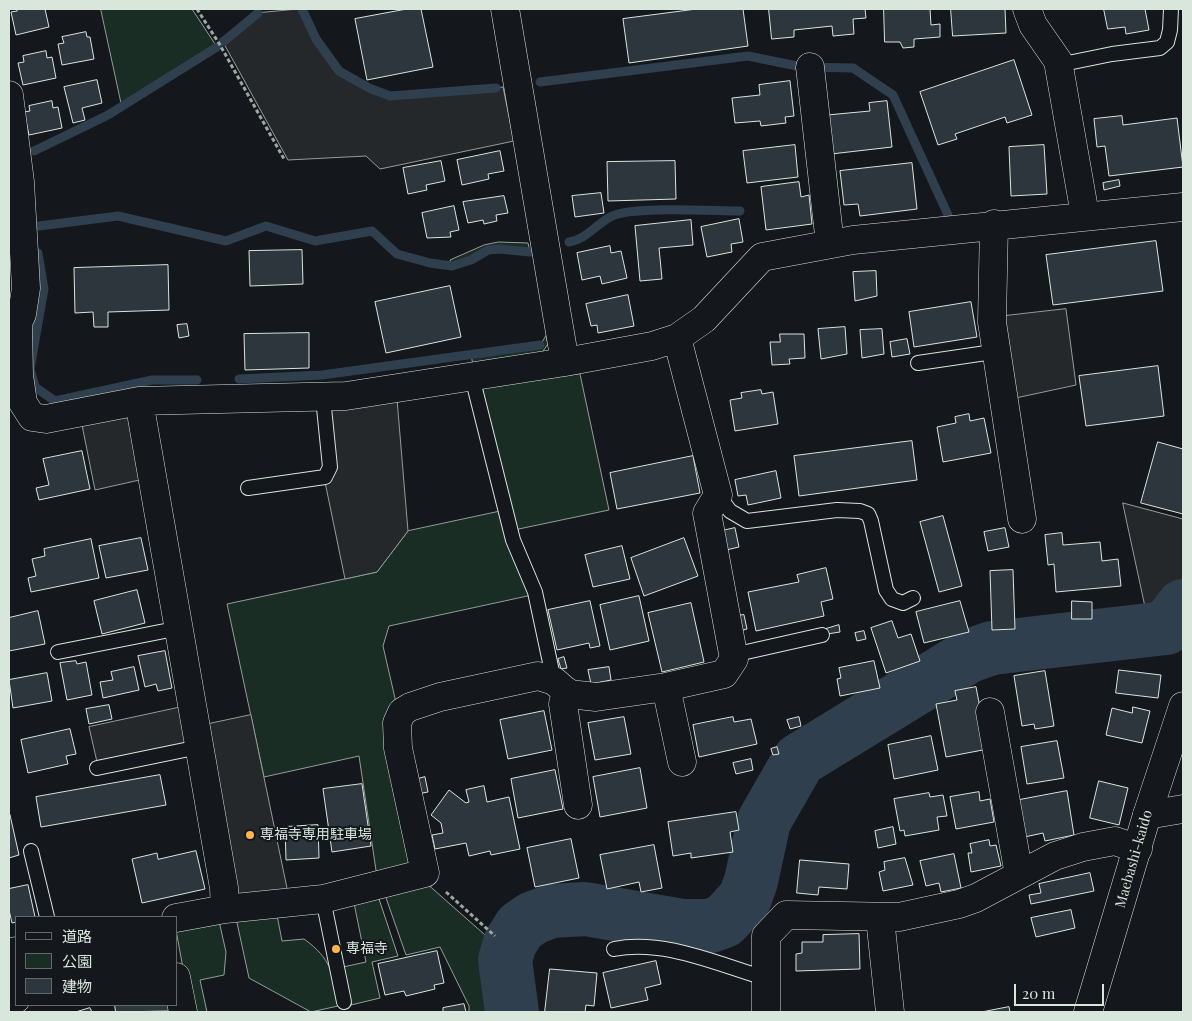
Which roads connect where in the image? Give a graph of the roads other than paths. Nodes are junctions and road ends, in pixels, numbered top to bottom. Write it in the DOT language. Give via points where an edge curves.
graph roads {
  1 [pos="505,9"];
  2 [pos="1027,9"];
  3 [pos="1171,9"];
  4 [pos="1058,66"];
  5 [pos="810,67"];
  6 [pos="9,95"];
  7 [pos="1183,206"];
  8 [pos="1085,215"];
  9 [pos="994,224"];
  10 [pos="830,244"];
  11 [pos="13,323"];
  12 [pos="677,338"];
  13 [pos="998,356"];
  14 [pos="565,362"];
  15 [pos="918,363"];
  16 [pos="472,377"];
  17 [pos="323,398"];
  18 [pos="139,401"];
  19 [pos="248,488"];
  20 [pos="718,495"];
  21 [pos="1022,519"];
  22 [pos="913,598"];
  23 [pos="180,628"];
  24 [pos="822,636"];
  25 [pos="58,652"];
  26 [pos="733,655"];
  27 [pos="560,686"];
  28 [pos="666,687"];
  29 [pos="1183,706"];
  30 [pos="990,712"];
  31 [pos="199,747"];
  32 [pos="682,762"];
  33 [pos="97,768"];
  34 [pos="578,805"];
  35 [pos="1183,809"];
  36 [pos="1147,815"];
  37 [pos="1138,849"];
  38 [pos="31,851"];
  39 [pos="1019,876"];
  40 [pos="324,899"];
  41 [pos="225,909"];
  42 [pos="47,916"];
  43 [pos="178,918"];
  44 [pos="880,918"];
  45 [pos="614,949"];
  46 [pos="9,976"];
  47 [pos="765,978"];
  48 [pos="178,989"];
  49 [pos="15,995"];
  50 [pos="344,1002"];
  51 [pos="182,1012"];
  52 [pos="766,1012"];
  53 [pos="890,1012"];
  54 [pos="1088,1012"];
  1 -- 14 [label="street"];
  2 -- 4 [label="street"];
  3 -- 4 [label="lane" via="1167,42 1160,48"];
  4 -- 8 [label="street"];
  5 -- 10 [label="street"];
  6 -- 11 [label="street" via="20,182 26,288 22,314"];
  7 -- 8 [label="street"];
  8 -- 9 [label="street"];
  9 -- 10 [label="street"];
  9 -- 13 [label="street" via="992,315"];
  10 -- 12 [label="street" via="762,257 704,319"];
  11 -- 18 [label="street" via="23,404 32,417 68,416"];
  12 -- 14 [label="street" via="652,346"];
  12 -- 20 [label="street"];
  13 -- 15 [label="lane" via="993,352"];
  13 -- 21 [label="street"];
  14 -- 16 [label="street"];
  16 -- 17 [label="street"];
  16 -- 27 [label="lane" via="513,540 535,592"];
  17 -- 18 [label="street"];
  17 -- 19 [label="lane" via="330,467 326,477"];
  18 -- 23 [label="street"];
  20 -- 22 [label="lane" via="730,512 747,520 837,510 868,514 886,590 892,599 903,603"];
  20 -- 26 [label="street" via="707,513"];
  23 -- 25 [label="lane"];
  23 -- 31 [label="street"];
  24 -- 26 [label="lane"];
  26 -- 28 [label="street" via="734,659 724,674"];
  27 -- 28 [label="street" via="569,694 596,696"];
  27 -- 34 [label="street"];
  27 -- 40 [label="street" via="538,676 440,697 402,712 397,723 398,748 425,873"];
  28 -- 32 [label="street"];
  29 -- 36 [label="street, Maebashi-kaido"];
  30 -- 39 [label="street"];
  31 -- 33 [label="lane"];
  31 -- 41 [label="street"];
  35 -- 36 [label="street"];
  36 -- 37 [label="street, Maebashi-kaido"];
  37 -- 39 [label="street" via="1115,841 1083,847 1055,856"];
  37 -- 54 [label="street, Maebashi-kaido"];
  38 -- 42 [label="lane"];
  39 -- 44 [label="street" via="959,904"];
  40 -- 41 [label="street"];
  40 -- 50 [label="lane"];
  41 -- 43 [label="street"];
  44 -- 47 [label="street" via="786,915 766,936"];
  44 -- 53 [label="street"];
  45 -- 47 [label="lane" via="660,947"];
  46 -- 49 [label="street"];
  47 -- 52 [label="street"];
  48 -- 51 [label="street"];
}
